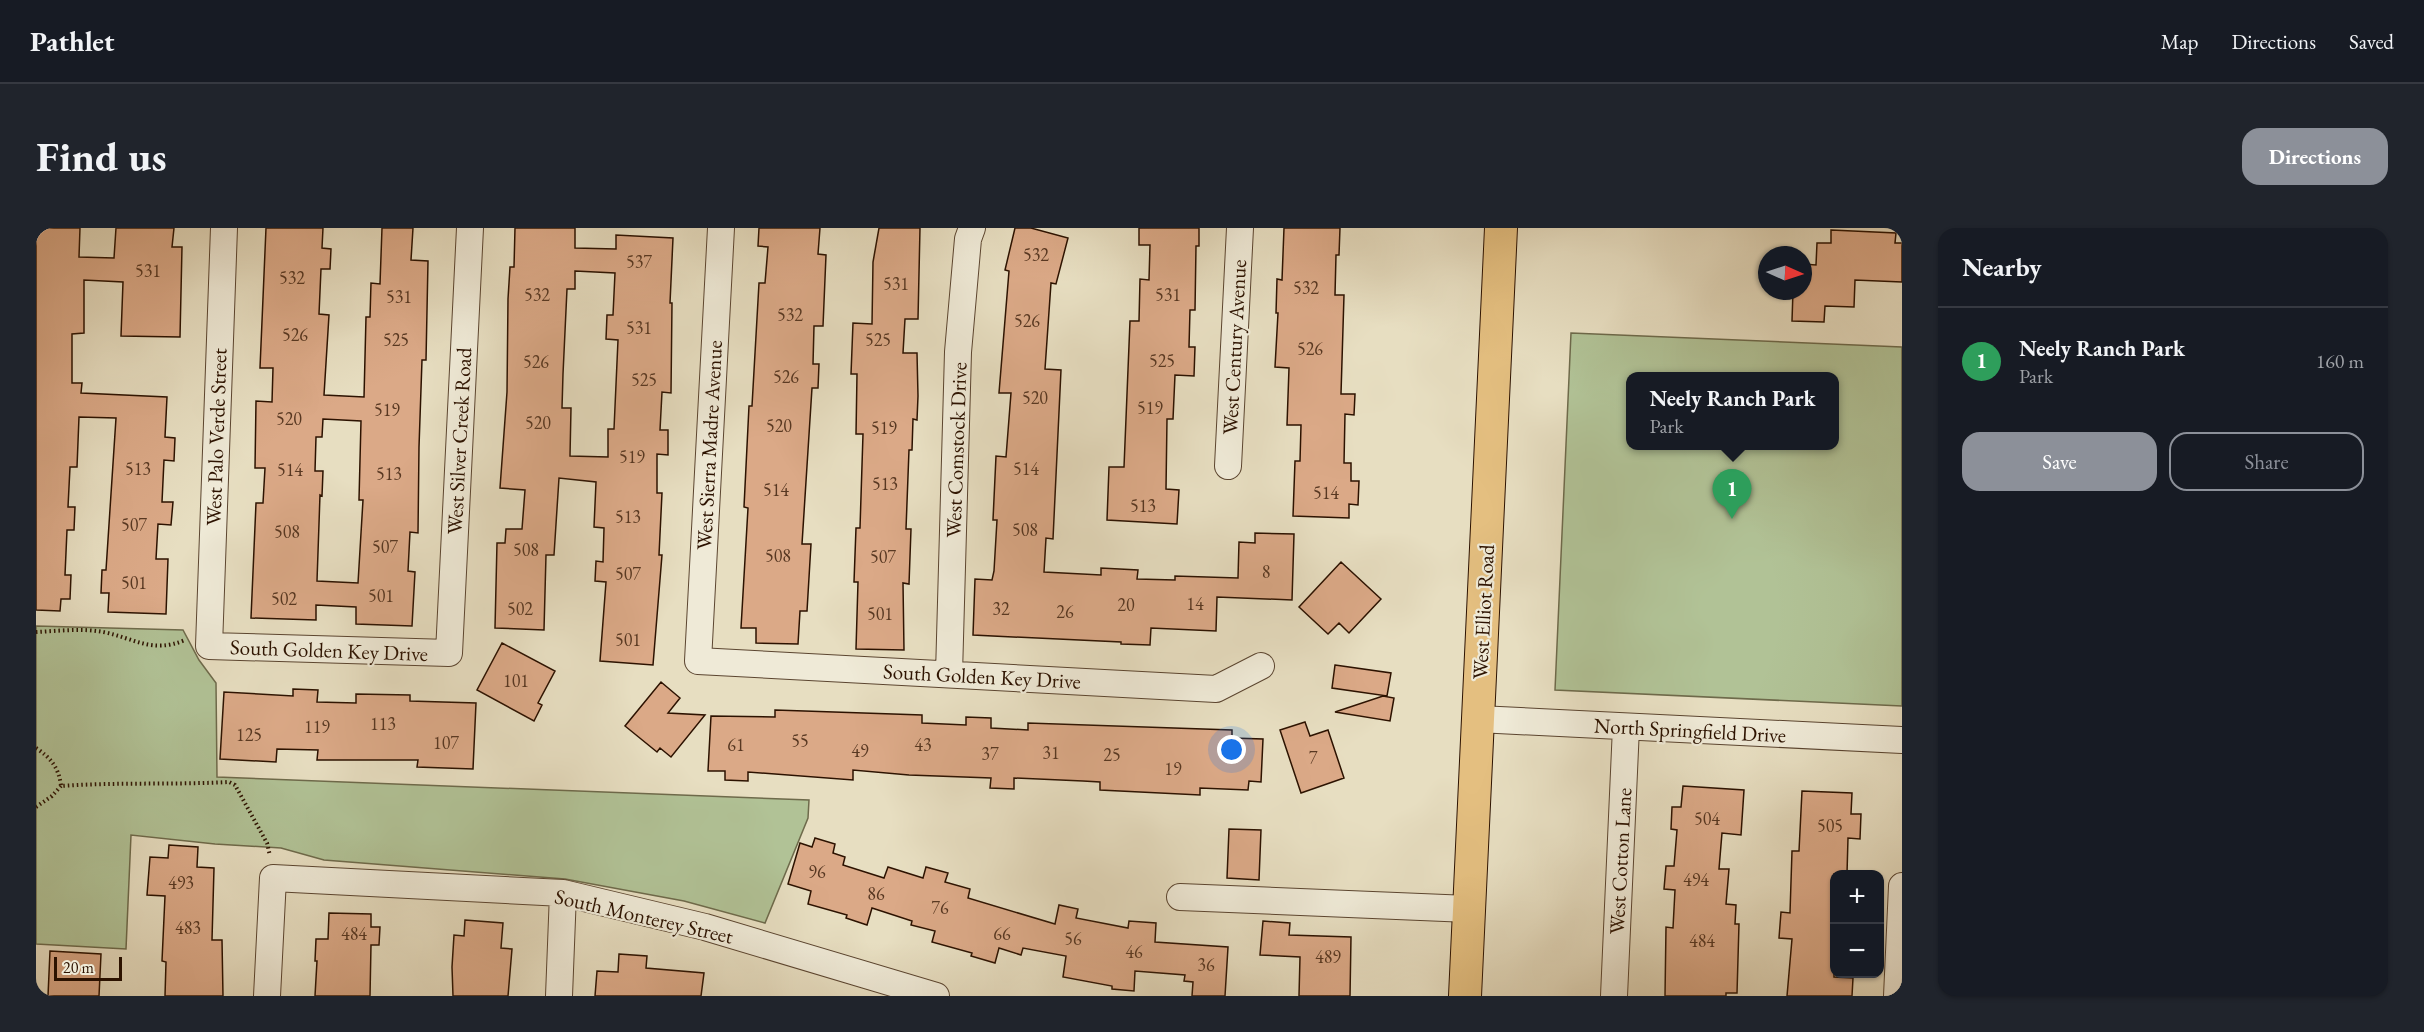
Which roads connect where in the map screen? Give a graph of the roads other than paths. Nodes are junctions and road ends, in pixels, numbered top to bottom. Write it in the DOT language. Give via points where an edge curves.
graph roads {
  1 [pos="224,228"];
  2 [pos="470,228"];
  3 [pos="720,228"];
  4 [pos="972,228"];
  5 [pos="1239,228"];
  6 [pos="1501,228"];
  7 [pos="1228,466"];
  8 [pos="209,646"];
  9 [pos="449,653"];
  10 [pos="698,661"];
  11 [pos="1260,666"];
  12 [pos="949,674"];
  13 [pos="1478,719"];
  14 [pos="1626,727"];
  15 [pos="1902,740"];
  16 [pos="1902,886"];
  17 [pos="563,893"];
  18 [pos="1180,897"];
  19 [pos="1469,909"];
  20 [pos="267,996"];
  21 [pos="559,996"];
  22 [pos="936,996"];
  23 [pos="1465,996"];
  24 [pos="1614,996"];
  25 [pos="1898,996"];
  1 -- 8 [label="street, West Palo Verde Street"];
  2 -- 9 [label="street, West Silver Creek Road"];
  3 -- 10 [label="street, West Sierra Madre Avenue"];
  4 -- 12 [label="street, West Comstock Drive" via="958,352"];
  5 -- 7 [label="street, West Century Avenue"];
  6 -- 13 [label="main road, West Elliot Road"];
  8 -- 9 [label="street, South Golden Key Drive"];
  10 -- 12 [label="street, South Golden Key Drive"];
  11 -- 12 [label="street, South Golden Key Drive" via="1216,689"];
  13 -- 14 [label="street, North Springfield Drive"];
  13 -- 19 [label="main road, West Elliot Road"];
  14 -- 15 [label="street, North Springfield Drive"];
  14 -- 24 [label="street, West Cotton Lane"];
  16 -- 25 [label="street"];
  17 -- 20 [label="street, South Monterey Street" via="273,878"];
  17 -- 21 [label="street"];
  17 -- 22 [label="street, South Monterey Street" via="705,927"];
  18 -- 19 [label="street"];
  19 -- 23 [label="main road, West Elliot Road"];
}
